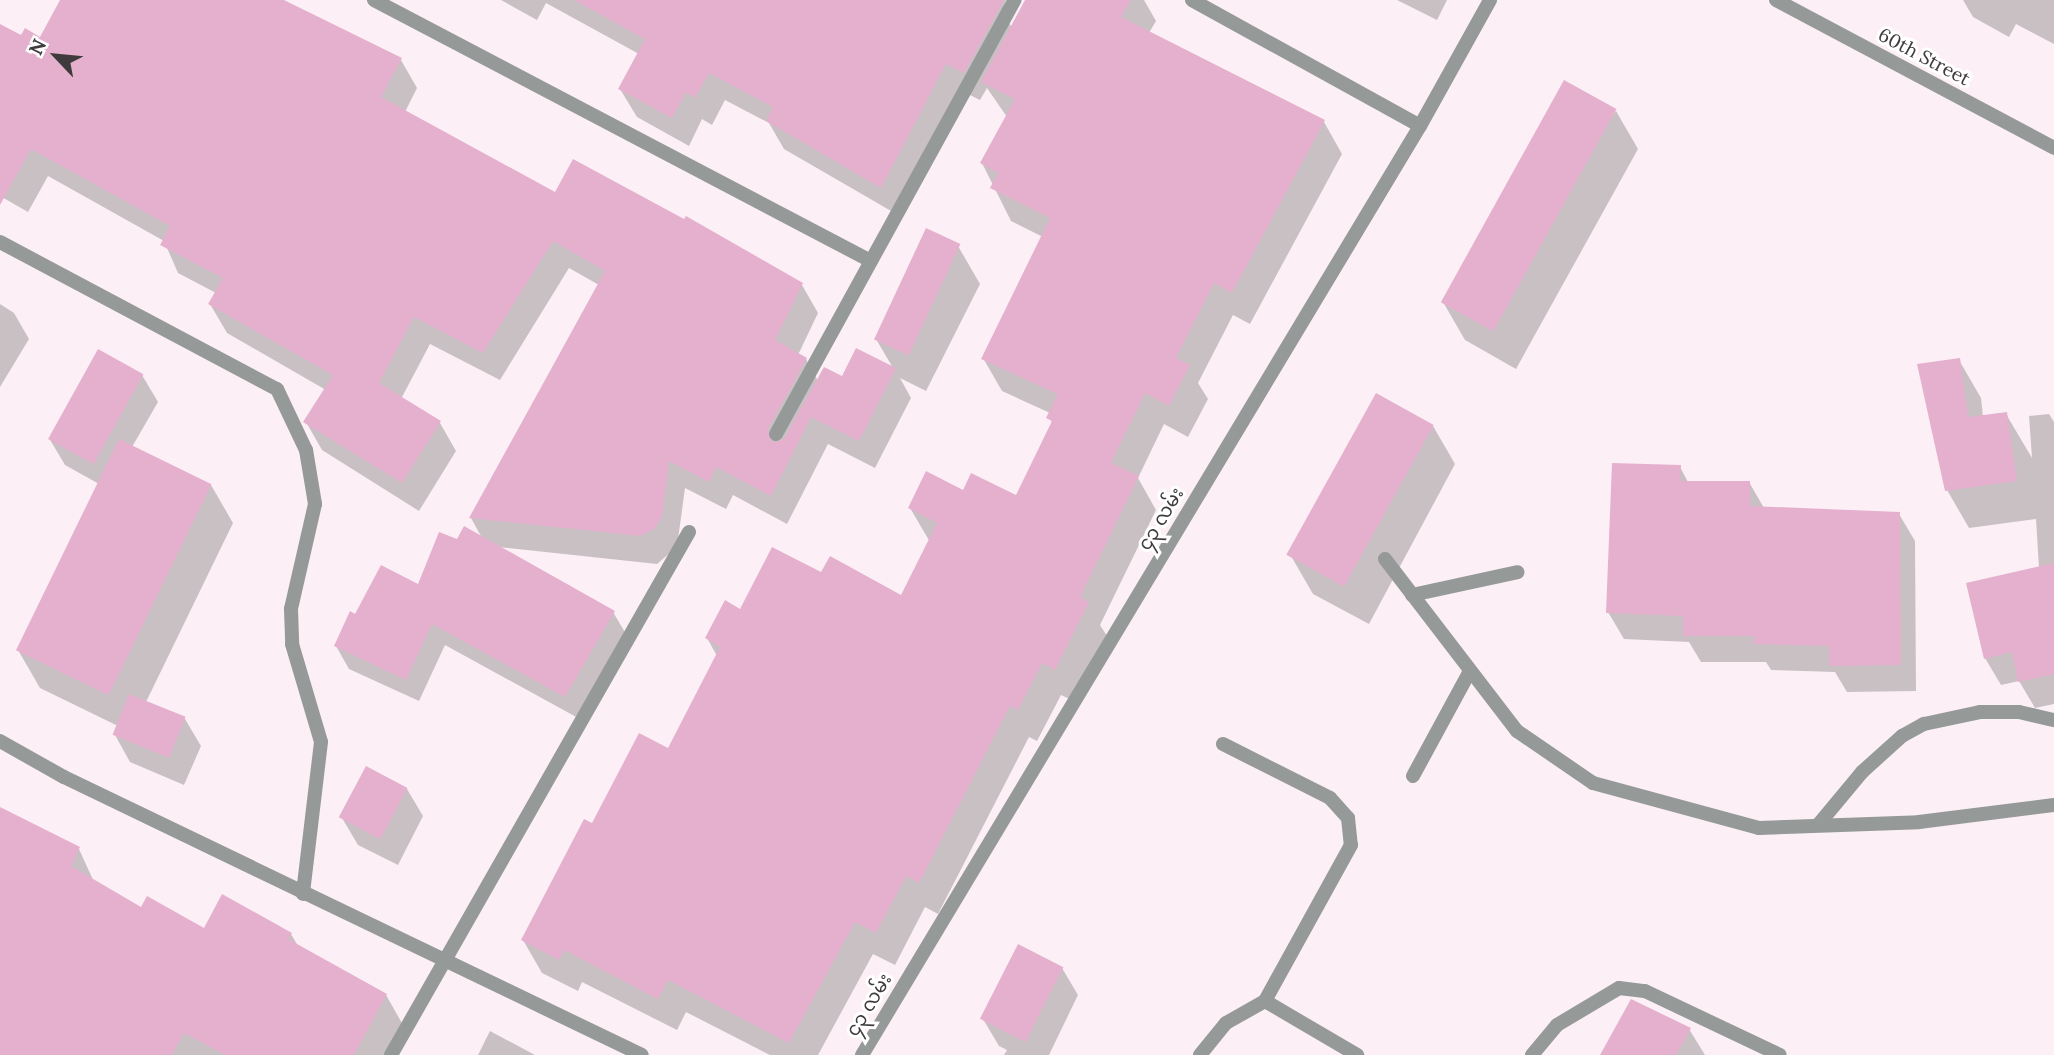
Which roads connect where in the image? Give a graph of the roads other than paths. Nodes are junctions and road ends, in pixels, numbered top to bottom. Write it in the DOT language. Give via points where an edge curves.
graph roads {
  1 [pos="374,0"];
  2 [pos="1015,0"];
  3 [pos="1192,0"];
  4 [pos="1490,0"];
  5 [pos="1776,0"];
  6 [pos="1419,126"];
  7 [pos="2054,148"];
  8 [pos="0,242"];
  9 [pos="871,261"];
  10 [pos="776,434"];
  11 [pos="689,532"];
  12 [pos="1385,559"];
  13 [pos="1518,572"];
  14 [pos="1412,594"];
  15 [pos="1470,671"];
  16 [pos="2054,720"];
  17 [pos="0,740"];
  18 [pos="1223,744"];
  19 [pos="1413,776"];
  20 [pos="2054,805"];
  21 [pos="1818,825"];
  22 [pos="303,894"];
  23 [pos="444,962"];
  24 [pos="1265,1001"];
  25 [pos="391,1055"];
  26 [pos="642,1055"];
  27 [pos="862,1055"];
  28 [pos="1200,1055"];
  29 [pos="1357,1055"];
  30 [pos="1532,1055"];
  31 [pos="1780,1055"];
  1 -- 9 [label="street"];
  2 -- 9 [label="street"];
  3 -- 6 [label="street"];
  4 -- 6 [label="street, ၄၃ လမ်း"];
  5 -- 7 [label="street, 60th Street"];
  6 -- 27 [label="street, ၄၃ လမ်း"];
  8 -- 22 [label="street" via="277,389 300,438 315,504 291,609 292,644 321,742"];
  9 -- 10 [label="street"];
  11 -- 23 [label="street"];
  12 -- 14 [label="street"];
  13 -- 14 [label="street"];
  14 -- 15 [label="street"];
  15 -- 19 [label="street"];
  15 -- 21 [label="street" via="1517,732 1593,783 1759,828"];
  16 -- 21 [label="street" via="2019,712 1980,712 1924,724 1902,736 1862,772"];
  17 -- 22 [label="street" via="64,777"];
  18 -- 24 [label="street" via="1330,798 1348,818 1351,845"];
  20 -- 21 [label="street" via="1919,822"];
  22 -- 23 [label="street"];
  23 -- 25 [label="street"];
  23 -- 26 [label="street"];
  24 -- 28 [label="street" via="1226,1023"];
  24 -- 29 [label="street"];
  30 -- 31 [label="street" via="1557,1025 1619,988 1645,991"];
}
